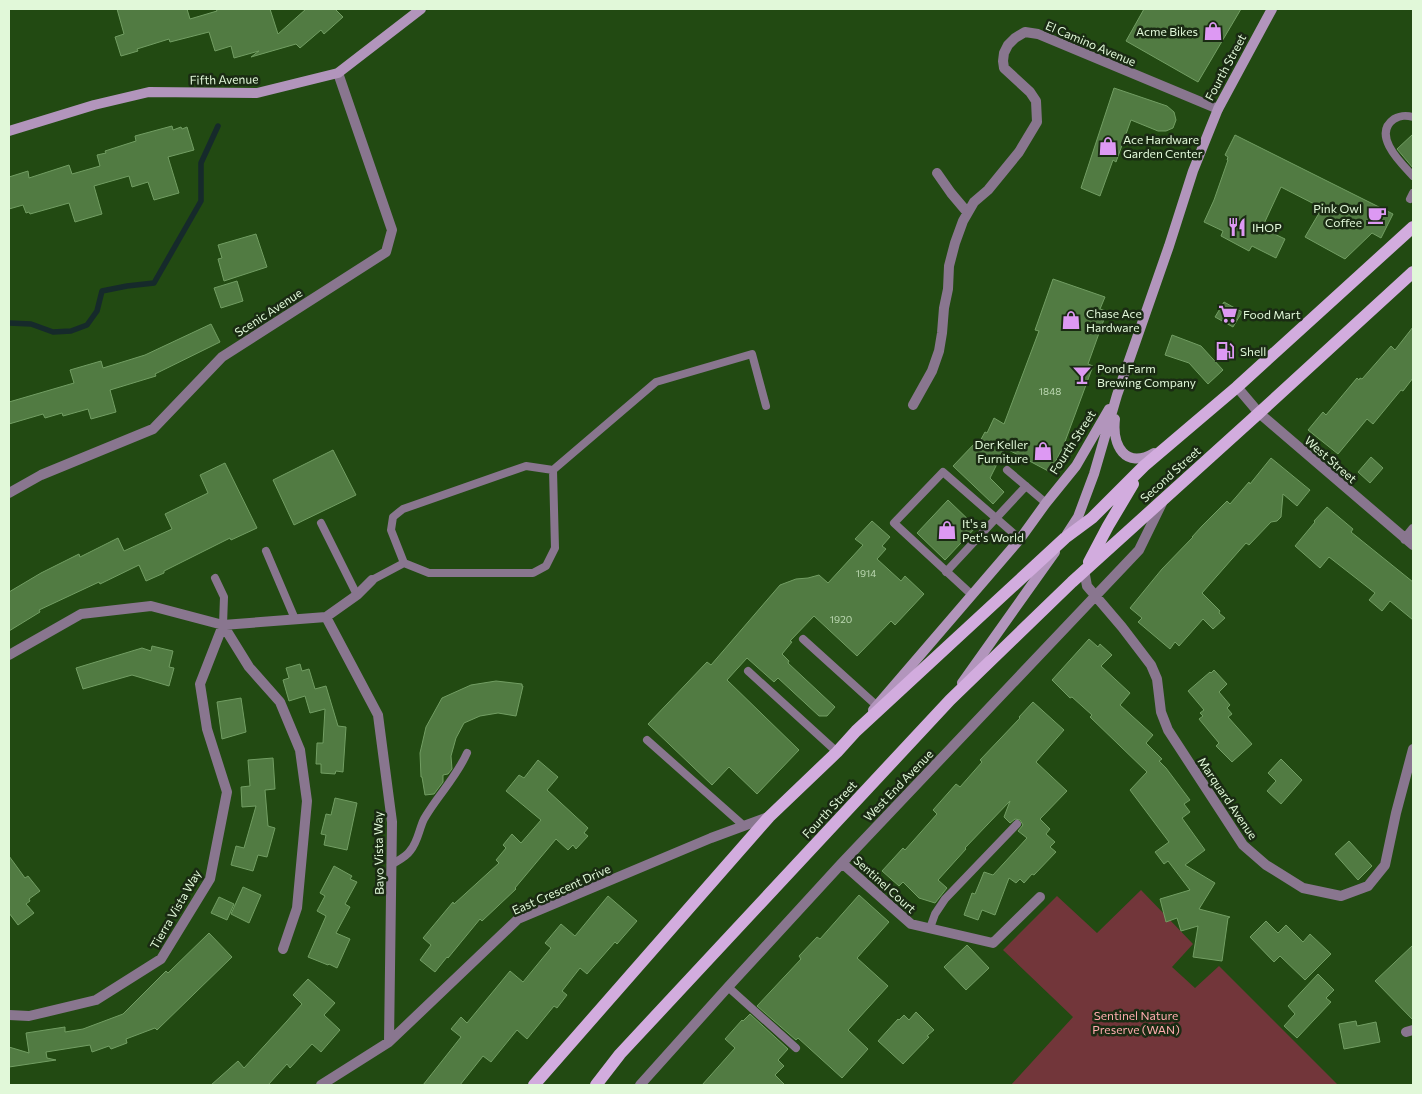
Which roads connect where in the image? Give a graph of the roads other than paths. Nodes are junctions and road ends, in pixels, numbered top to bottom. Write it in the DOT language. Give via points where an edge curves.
graph roads {
  1 [pos="422,9"];
  2 [pos="1272,9"];
  3 [pos="338,73"];
  4 [pos="1218,109"];
  5 [pos="1413,118"];
  6 [pos="9,131"];
  7 [pos="937,173"];
  8 [pos="1413,176"];
  9 [pos="967,212"];
  10 [pos="1413,227"];
  11 [pos="1413,272"];
  12 [pos="1237,387"];
  13 [pos="1117,395"];
  14 [pos="913,405"];
  15 [pos="766,406"];
  16 [pos="1259,413"];
  17 [pos="1174,442"];
  18 [pos="1144,466"];
  19 [pos="553,470"];
  20 [pos="1008,470"];
  21 [pos="1026,486"];
  22 [pos="9,492"];
  23 [pos="1165,497"];
  24 [pos="1046,503"];
  25 [pos="996,519"];
  26 [pos="322,523"];
  27 [pos="1413,529"];
  28 [pos="1065,538"];
  29 [pos="1020,539"];
  30 [pos="1409,542"];
  31 [pos="266,551"];
  32 [pos="404,563"];
  33 [pos="1084,570"];
  34 [pos="946,572"];
  35 [pos="215,578"];
  36 [pos="372,580"];
  37 [pos="357,595"];
  38 [pos="972,595"];
  39 [pos="1095,597"];
  40 [pos="326,616"];
  41 [pos="295,619"];
  42 [pos="223,625"];
  43 [pos="803,639"];
  44 [pos="9,655"];
  45 [pos="748,671"];
  46 [pos="950,700"];
  47 [pos="876,705"];
  48 [pos="856,732"];
  49 [pos="647,740"];
  50 [pos="1413,749"];
  51 [pos="837,752"];
  52 [pos="467,753"];
  53 [pos="769,817"];
  54 [pos="1017,824"];
  55 [pos="744,826"];
  56 [pos="842,863"];
  57 [pos="391,865"];
  58 [pos="1040,897"];
  59 [pos="930,928"];
  60 [pos="283,949"];
  61 [pos="728,987"];
  62 [pos="9,1015"];
  63 [pos="389,1042"];
  64 [pos="796,1048"];
  65 [pos="321,1085"];
  66 [pos="534,1085"];
  67 [pos="596,1085"];
  68 [pos="640,1085"];
  1 -- 3 [label="main road, Fifth Avenue"];
  2 -- 4 [label="main road, Fourth Street"];
  3 -- 6 [label="main road, Fifth Avenue" via="257,93 149,92"];
  3 -- 22 [label="street, Scenic Avenue" via="392,230 386,252 222,357 153,430 41,475"];
  4 -- 9 [label="street, El Camino Avenue" via="1038,34 1025,32 1008,45 1003,61 1004,68 1036,101 1037,122 1019,152"];
  4 -- 13 [label="main road, Fourth Street" via="1193,171"];
  5 -- 8 [label="lane" via="1404,115 1391,121 1386,133 1390,148"];
  7 -- 9 [label="street"];
  9 -- 14 [label="street, El Camino Avenue" via="949,266 939,351"];
  10 -- 12 [label="main road, Second Street"];
  11 -- 16 [label="main road, Second Street"];
  12 -- 16 [label="street, West Street"];
  12 -- 17 [label="main road, Second Street"];
  13 -- 17 [label="main road" via="1114,430 1122,452 1130,458 1145,459"];
  13 -- 24 [label="main road, Fourth Street" via="1076,466"];
  13 -- 28 [label="main road, Fourth Street" via="1094,474 1078,517"];
  15 -- 19 [label="lane" via="752,354 656,382"];
  16 -- 23 [label="main road, Second Street"];
  16 -- 30 [label="street, West Street"];
  17 -- 18 [label="main road, Second Street"];
  18 -- 28 [label="main road, Second Street" via="1092,518"];
  18 -- 33 [label="main road"];
  19 -- 32 [label="lane" via="526,466 403,509 393,517 391,530"];
  19 -- 32 [label="lane" via="555,548 546,566 534,573 429,573"];
  20 -- 21 [label="lane"];
  21 -- 24 [label="lane"];
  21 -- 25 [label="lane"];
  23 -- 33 [label="main road, Second Street"];
  23 -- 39 [label="street, West End Avenue" via="1139,550"];
  24 -- 29 [label="main road, Fourth Street"];
  25 -- 29 [label="lane"];
  25 -- 34 [label="lane"];
  25 -- 34 [label="lane" via="943,472 894,523"];
  26 -- 37 [label="lane"];
  27 -- 30 [label="street"];
  28 -- 46 [label="main road, Fourth Street"];
  28 -- 48 [label="main road, Fourth Street"];
  29 -- 38 [label="main road, Fourth Street"];
  31 -- 41 [label="lane"];
  32 -- 36 [label="lane"];
  33 -- 39 [label="street, Marquard Avenue" via="1086,586"];
  33 -- 46 [label="main road, Second Street"];
  34 -- 38 [label="lane"];
  35 -- 42 [label="lane" via="224,597"];
  36 -- 37 [label="street"];
  37 -- 40 [label="street"];
  38 -- 47 [label="main road, Fourth Street"];
  39 -- 50 [label="street, Marquard Avenue" via="1152,665 1168,730 1243,845 1266,865 1303,888 1341,896 1368,886 1385,865"];
  39 -- 56 [label="street, West End Avenue"];
  40 -- 41 [label="street"];
  40 -- 57 [label="street, Bayo Vista Way" via="378,716 392,822"];
  41 -- 42 [label="street"];
  42 -- 44 [label="street" via="151,606 81,614"];
  42 -- 60 [label="street" via="249,667 280,702 300,750 307,801 297,908"];
  42 -- 62 [label="street, Tierra Vista Way" via="200,684 207,729 227,792 210,879 161,959 96,1000 29,1016"];
  43 -- 47 [label="lane"];
  45 -- 51 [label="lane"];
  46 -- 67 [label="main road, Fourth Street" via="620,1054"];
  47 -- 48 [label="main road, Fourth Street"];
  48 -- 51 [label="main road, Fourth Street"];
  49 -- 55 [label="lane"];
  51 -- 53 [label="main road, Fourth Street"];
  52 -- 57 [label="lane" via="423,820 410,852"];
  53 -- 55 [label="street, East Crescent Drive"];
  53 -- 66 [label="main road, Fourth Street"];
  54 -- 59 [label="lane" via="945,899 934,914"];
  55 -- 63 [label="street, East Crescent Drive" via="518,920"];
  56 -- 59 [label="street, Sentinel Court" via="911,924"];
  56 -- 61 [label="street, West End Avenue"];
  57 -- 63 [label="street, Bayo Vista Way"];
  58 -- 59 [label="street, Sentinel Court" via="994,943"];
  61 -- 64 [label="lane"];
  61 -- 68 [label="street, West End Avenue"];
  63 -- 65 [label="street, East Crescent Drive"];
}
